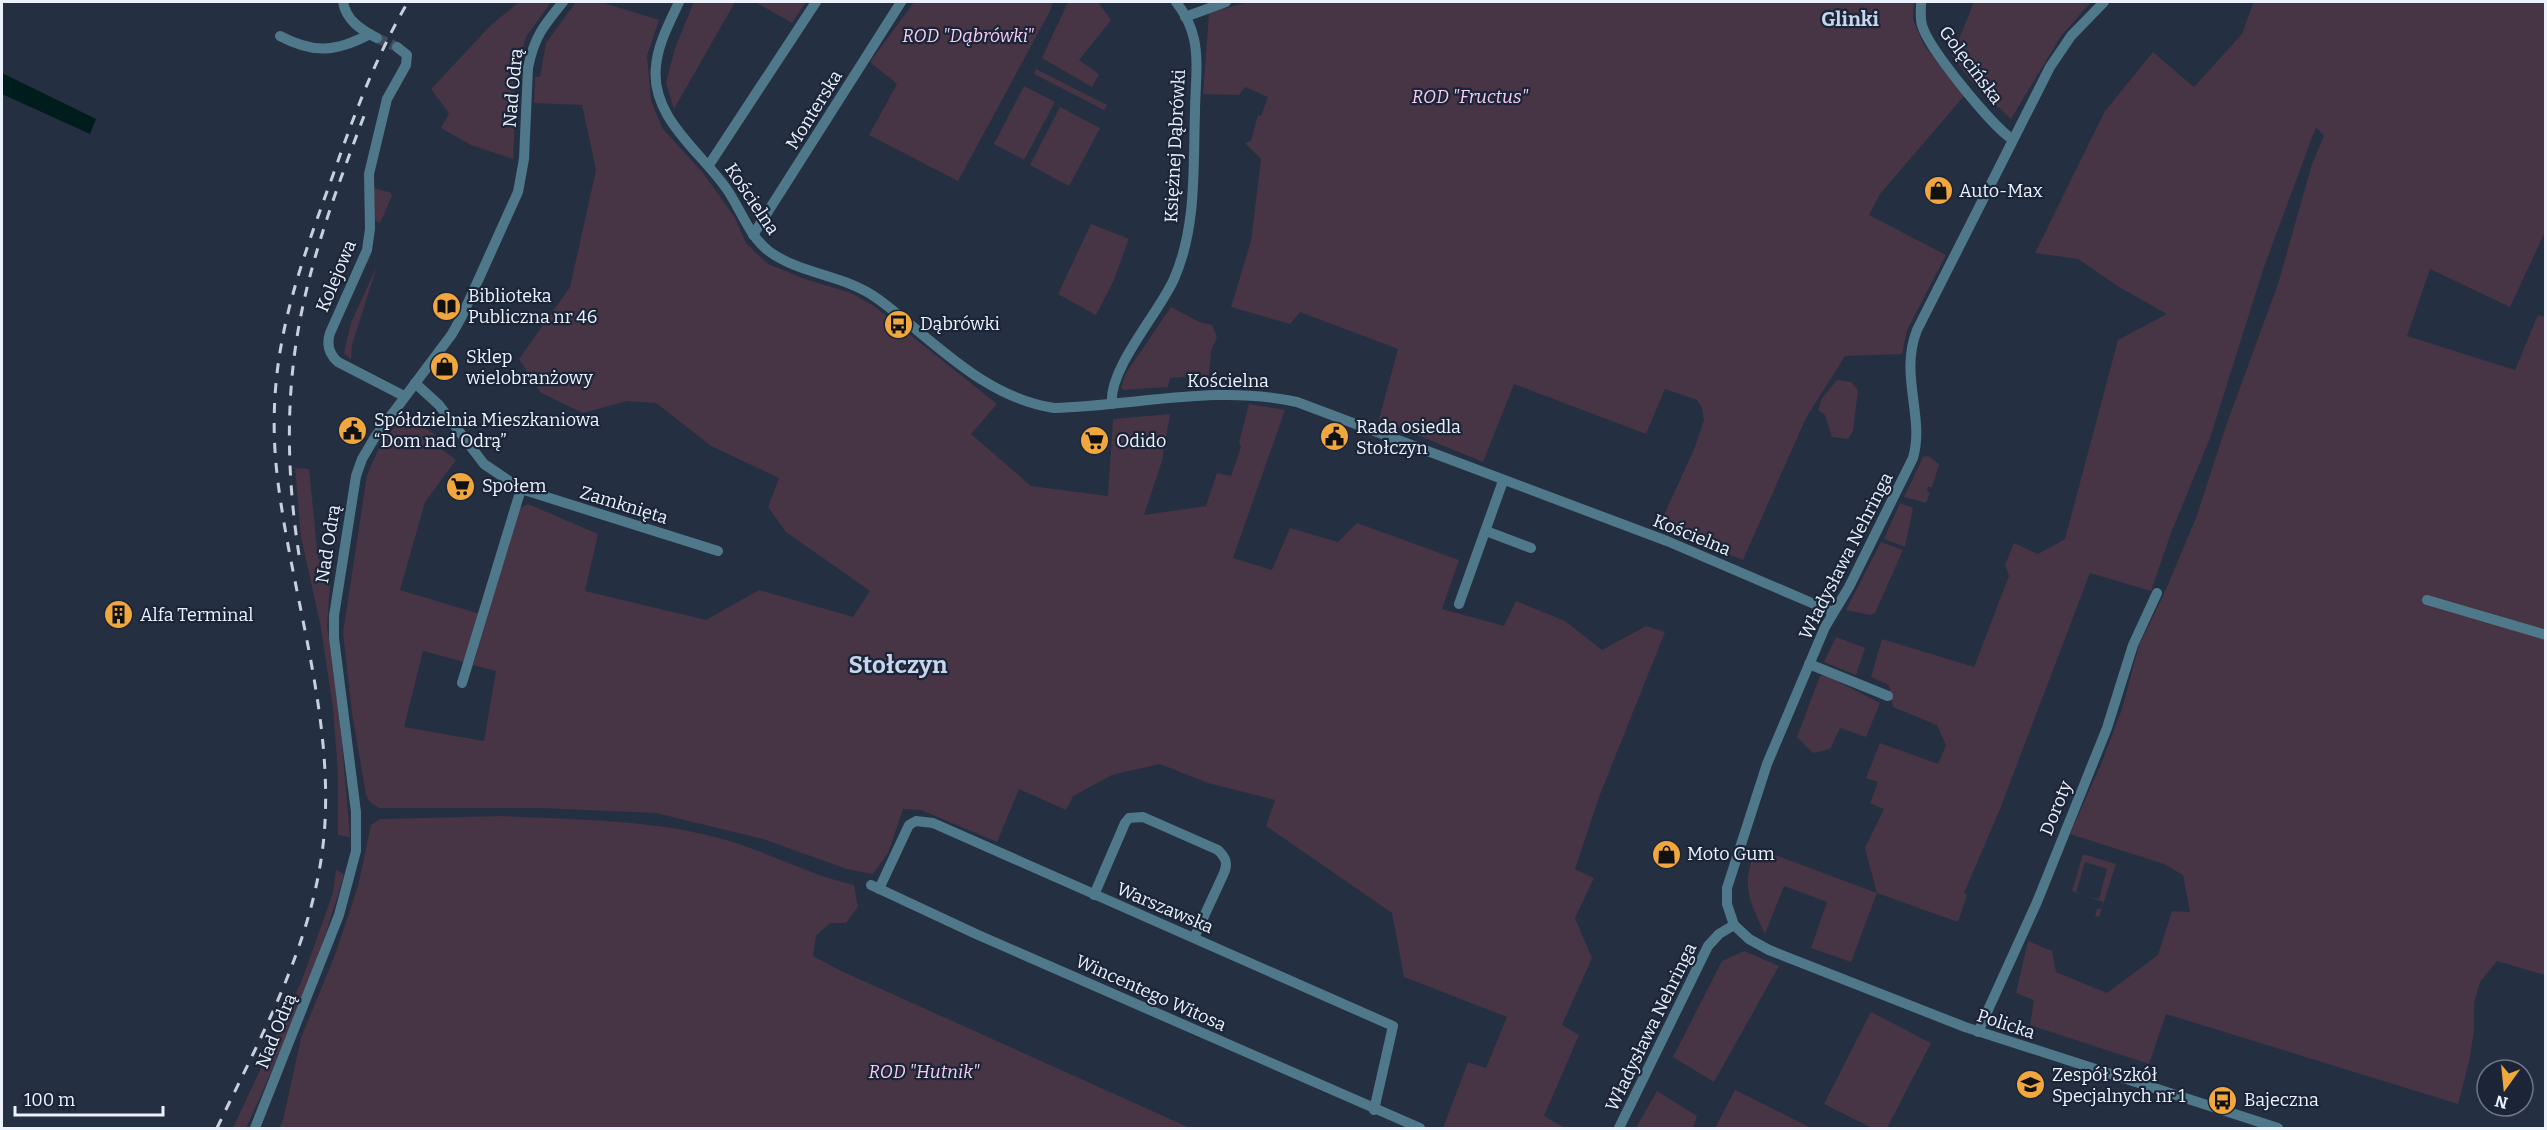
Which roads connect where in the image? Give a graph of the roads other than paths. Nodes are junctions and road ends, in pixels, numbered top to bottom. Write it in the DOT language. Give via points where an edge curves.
graph roads {
  1 [pos="343,2"];
  2 [pos="563,2"];
  3 [pos="679,2"];
  4 [pos="816,2"];
  5 [pos="901,2"];
  6 [pos="1176,2"];
  7 [pos="1226,2"];
  8 [pos="1921,2"];
  9 [pos="2104,2"];
  10 [pos="1185,17"];
  11 [pos="280,36"];
  12 [pos="397,47"];
  13 [pos="2012,139"];
  14 [pos="709,165"];
  15 [pos="753,235"];
  16 [pos="415,382"];
  17 [pos="404,396"];
  18 [pos="1112,404"];
  19 [pos="1503,481"];
  20 [pos="521,489"];
  21 [pos="1486,531"];
  22 [pos="1531,548"];
  23 [pos="718,551"];
  24 [pos="2157,593"];
  25 [pos="2427,600"];
  26 [pos="1460,604"];
  27 [pos="1833,612"];
  28 [pos="2546,635"];
  29 [pos="1809,664"];
  30 [pos="462,683"];
  31 [pos="1888,696"];
  32 [pos="875,887"];
  33 [pos="1094,895"];
  34 [pos="1734,925"];
  35 [pos="1194,938"];
  36 [pos="1978,1032"];
  37 [pos="1374,1110"];
  38 [pos="2246,1123"];
  39 [pos="255,1128"];
  40 [pos="1420,1128"];
  41 [pos="1619,1128"];
  42 [pos="2278,1128"];
  1 -- 11 [label="street" via="351,20 373,36 330,50 300,45"];
  2 -- 16 [label="street, Nad Odrą" via="540,29 531,51 524,168 518,192 462,316"];
  3 -- 14 [label="street, Kościelna" via="658,55 657,91 674,126"];
  4 -- 14 [label="street, Kościelna"];
  5 -- 15 [label="street, Monterska"];
  6 -- 10 [label="street, Księżnej Dąbrówki"];
  7 -- 10 [label="street"];
  8 -- 13 [label="street, Golęcińska" via="1922,26 1930,43"];
  9 -- 13 [label="street, Władysława Nehringa" via="2057,55"];
  10 -- 18 [label="street, Księżnej Dąbrówki" via="1194,38 1196,67 1193,189 1186,242 1166,295 1120,369"];
  12 -- 17 [label="street, Kolejowa" via="407,55 407,63 389,91 369,174 367,250 328,343 338,362"];
  13 -- 27 [label="street, Władysława Nehringa" via="1915,334 1910,363 1914,456"];
  14 -- 15 [label="street, Kościelna"];
  15 -- 18 [label="street, Kościelna" via="782,260 877,298 969,372 1007,396 1054,408"];
  16 -- 17 [label="street, Nad Odrą"];
  16 -- 20 [label="street, Zamknięta" via="439,405 484,464"];
  17 -- 39 [label="street, Nad Odrą" via="358,468 334,616 356,812 352,872 339,915"];
  18 -- 19 [label="street, Kościelna" via="1270,396 1320,410"];
  19 -- 21 [label="street"];
  19 -- 27 [label="street, Kościelna" via="1667,541"];
  20 -- 23 [label="street, Zamknięta"];
  20 -- 30 [label="street"];
  21 -- 22 [label="street"];
  21 -- 26 [label="street"];
  24 -- 36 [label="street, Doroty" via="2133,645 2107,728 2037,902"];
  25 -- 28 [label="street"];
  27 -- 29 [label="street, Władysława Nehringa"];
  29 -- 31 [label="street"];
  29 -- 34 [label="street, Władysława Nehringa" via="1763,775 1728,884 1727,904"];
  32 -- 33 [label="street, Warszawska" via="909,825 924,821"];
  32 -- 37 [label="street, Wincentego Witosa"];
  33 -- 35 [label="street, Warszawska"];
  33 -- 35 [label="street" via="1125,823 1129,818 1143,817 1224,856 1227,865"];
  34 -- 36 [label="street, Policka" via="1749,939 1778,954"];
  34 -- 41 [label="street, Władysława Nehringa" via="1708,946"];
  35 -- 37 [label="street, Warszawska" via="1394,1026"];
  36 -- 38 [label="street, Policka"];
  37 -- 40 [label="street, Wincentego Witosa"];
  38 -- 42 [label="street, Policka"];
}
